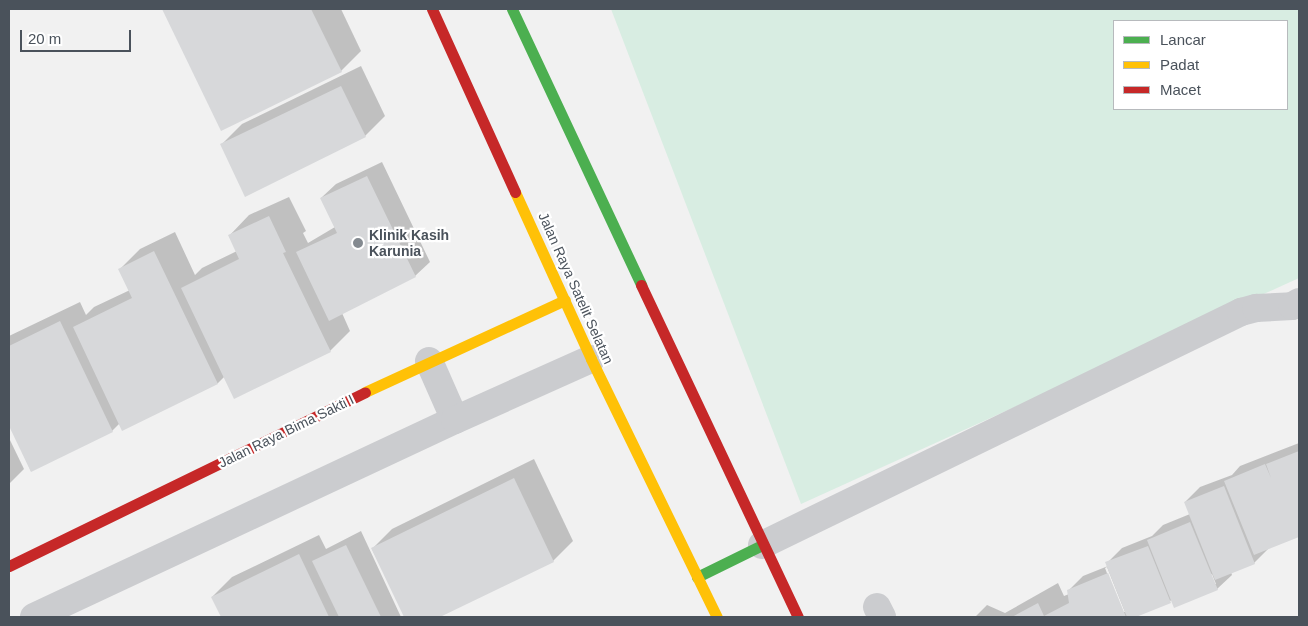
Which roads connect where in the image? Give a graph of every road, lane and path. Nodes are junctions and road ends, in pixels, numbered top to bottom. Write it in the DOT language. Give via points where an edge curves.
graph roads {
  1 [pos="432,9"];
  2 [pos="512,9"];
  3 [pos="565,300"];
  4 [pos="1297,310"];
  5 [pos="591,359"];
  6 [pos="429,361"];
  7 [pos="455,420"];
  8 [pos="762,545"];
  9 [pos="9,566"];
  10 [pos="697,577"];
  11 [pos="34,617"];
  12 [pos="717,617"];
  13 [pos="798,617"];
  1 -- 3 [label="main road, Jalan Raya Satelit Selatan"];
  2 -- 8 [label="main road"];
  3 -- 5 [label="main road, Jalan Raya Satelit Selatan"];
  3 -- 6 [label="main road, Jalan Raya Bima Sakti I"];
  4 -- 8 [label="street" via="1256,308 1241,312"];
  5 -- 7 [label="street"];
  5 -- 10 [label="main road, Jalan Raya Satelit Selatan"];
  6 -- 7 [label="street"];
  6 -- 9 [label="main road, Jalan Raya Bima Sakti I"];
  7 -- 11 [label="street"];
  8 -- 10 [label="main road"];
  8 -- 13 [label="main road"];
  10 -- 12 [label="main road, Jalan Raya Satelit Selatan"];
}
